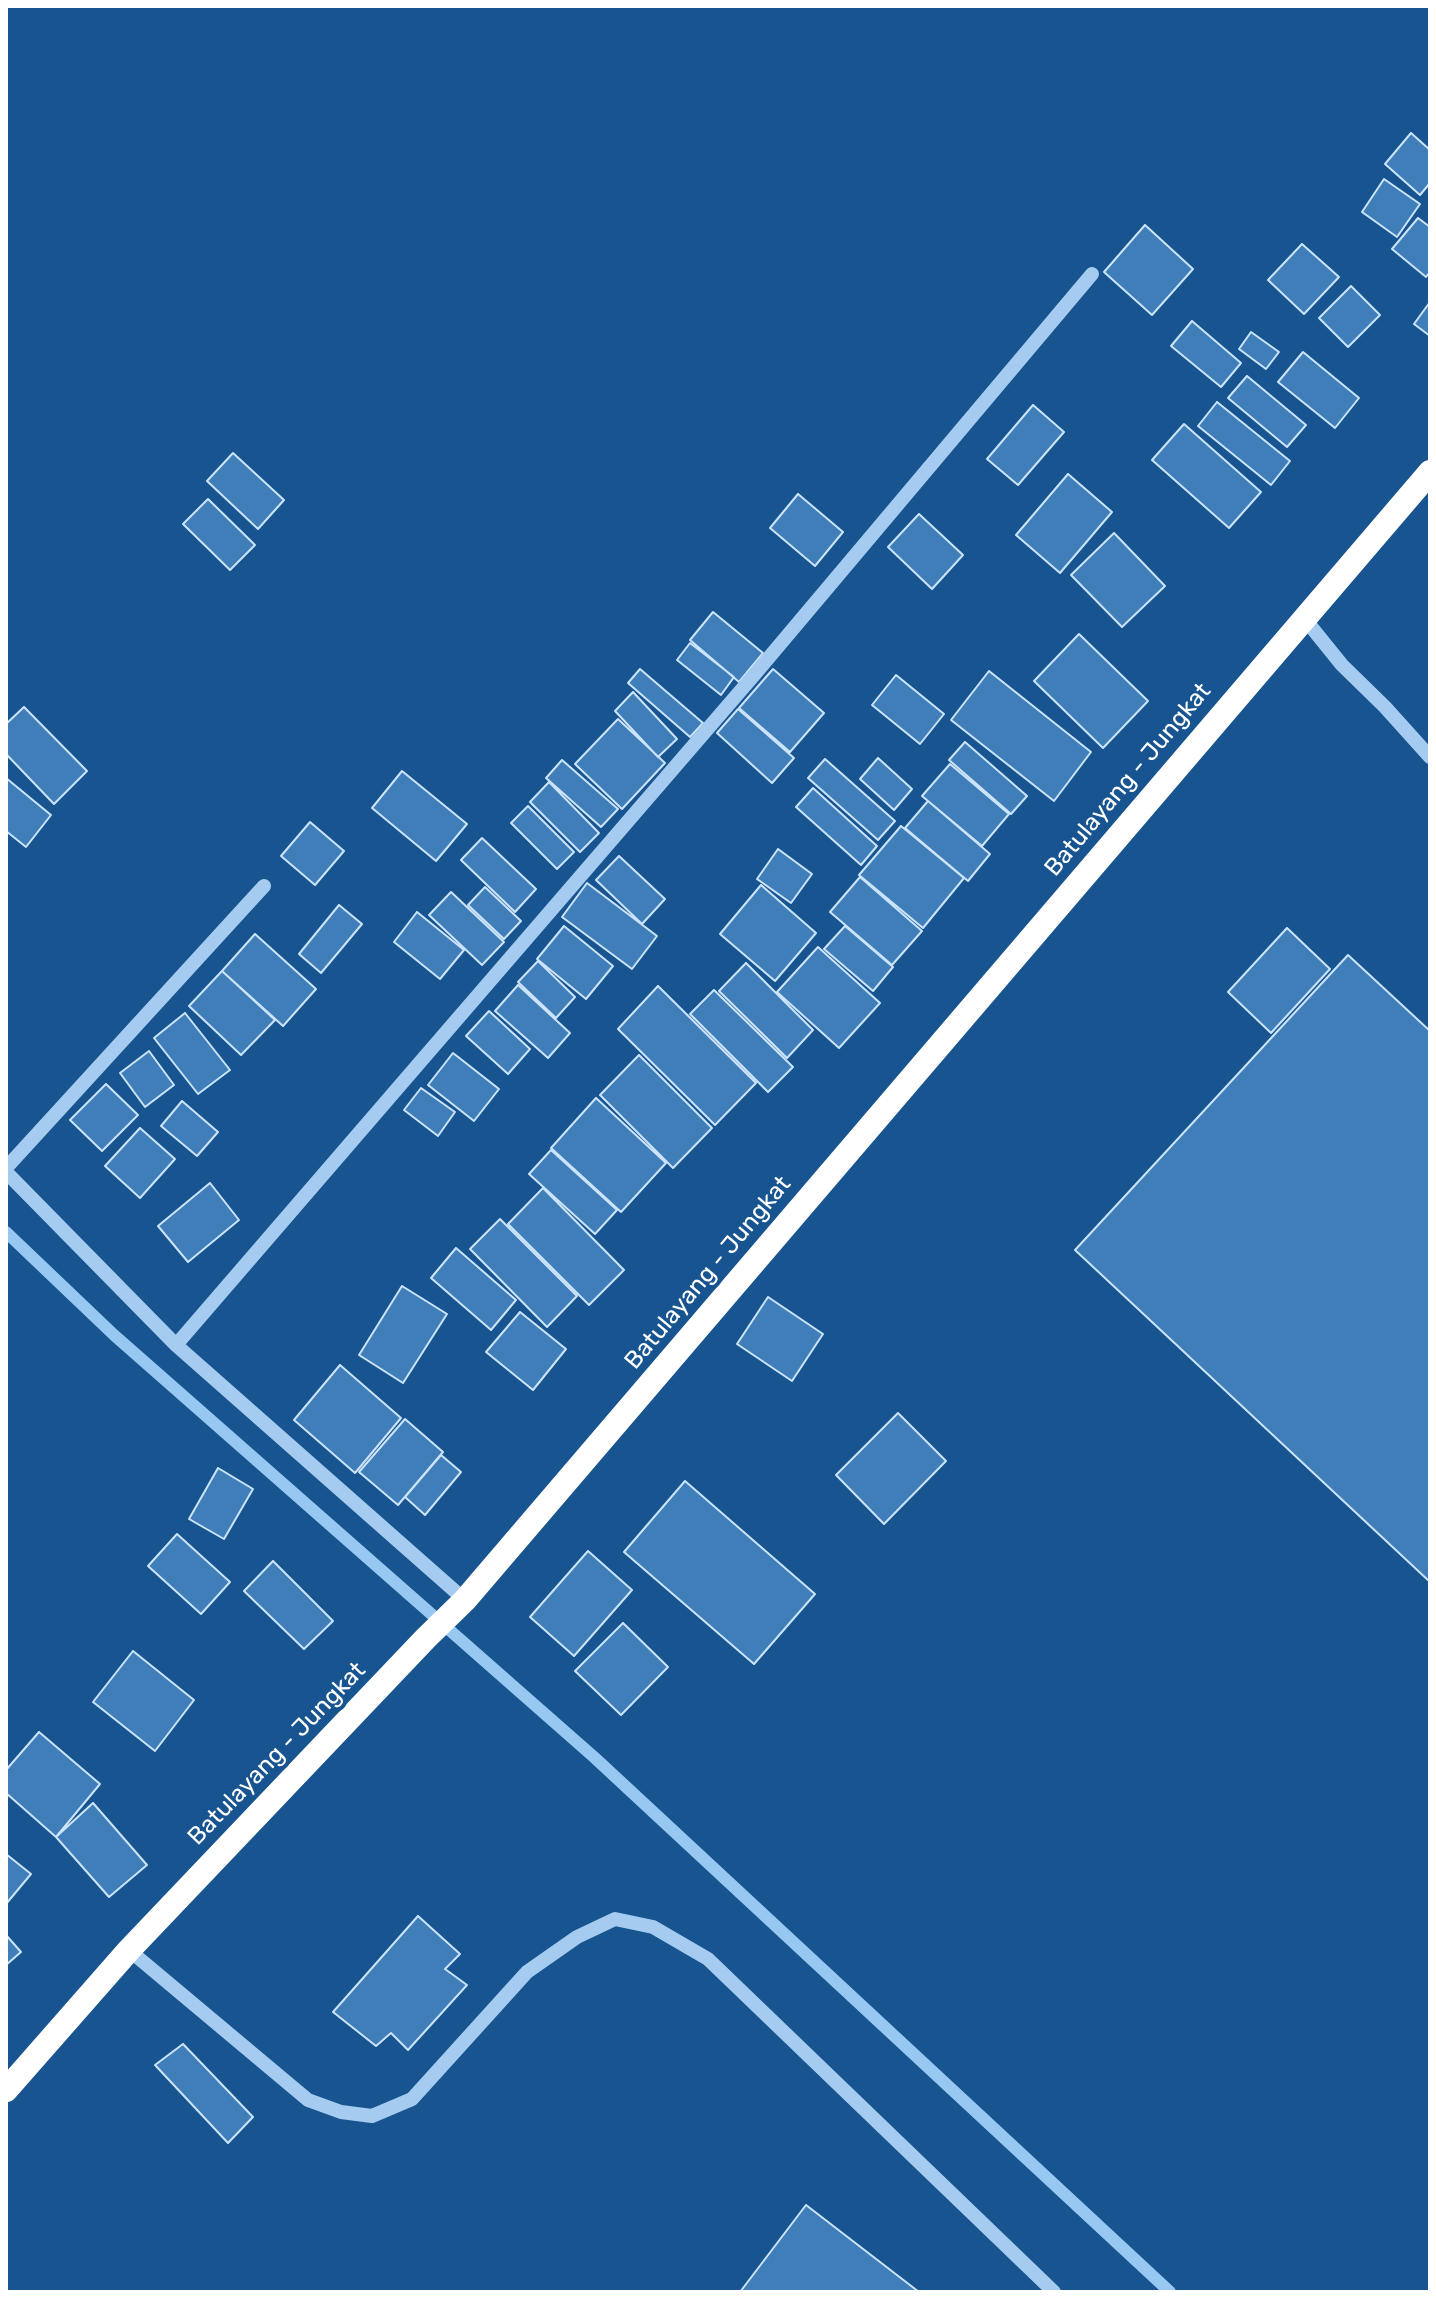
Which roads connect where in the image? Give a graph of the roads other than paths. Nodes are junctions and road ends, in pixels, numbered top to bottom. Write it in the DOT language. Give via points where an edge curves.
graph roads {
  1 [pos="1092,274"];
  2 [pos="1430,472"];
  3 [pos="1304,618"];
  4 [pos="1430,757"];
  5 [pos="264,886"];
  6 [pos="6,1170"];
  7 [pos="176,1345"];
  8 [pos="459,1606"];
  9 [pos="129,1950"];
  10 [pos="6,2090"];
  11 [pos="1054,2292"];
  1 -- 7 [label="street"];
  2 -- 3 [label="highway, Batulayang - Jungkat"];
  3 -- 4 [label="street"];
  3 -- 8 [label="highway, Batulayang - Jungkat"];
  5 -- 6 [label="street"];
  6 -- 7 [label="street"];
  7 -- 8 [label="street"];
  8 -- 9 [label="highway, Batulayang - Jungkat"];
  9 -- 10 [label="highway, Batulayang - Jungkat"];
  9 -- 11 [label="street" via="308,2100 372,2116 412,2099 527,1972 577,1937 615,1919 653,1927 708,1959"];
}
